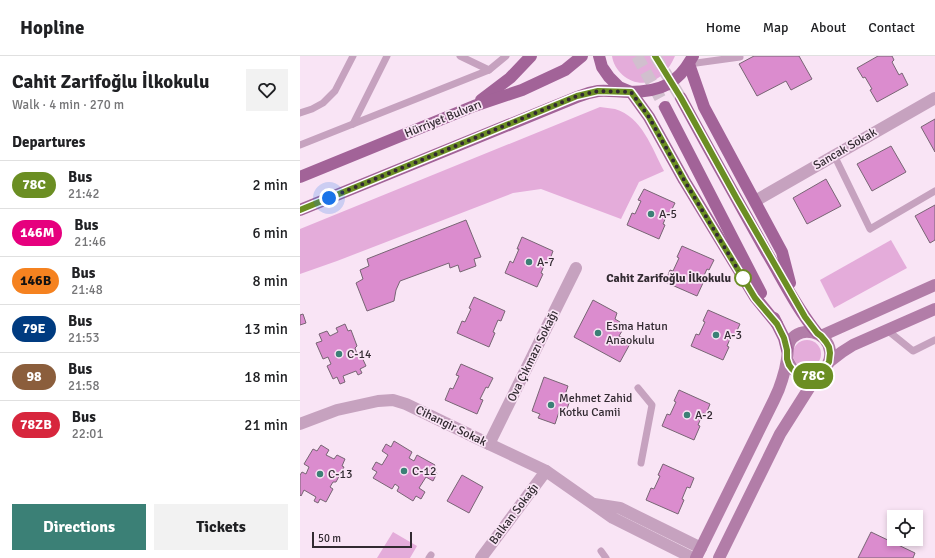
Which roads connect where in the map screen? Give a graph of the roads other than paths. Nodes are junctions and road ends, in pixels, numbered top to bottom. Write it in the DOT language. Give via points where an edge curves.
graph roads {
  1 [pos="353,56"];
  2 [pos="387,56"];
  3 [pos="460,56"];
  4 [pos="506,56"];
  5 [pos="531,56"];
  6 [pos="582,56"];
  7 [pos="599,56"];
  8 [pos="740,57"];
  9 [pos="691,60"];
  10 [pos="489,70"];
  11 [pos="631,92"];
  12 [pos="681,98"];
  13 [pos="935,98"];
  14 [pos="474,106"];
  15 [pos="665,107"];
  16 [pos="300,113"];
  17 [pos="353,124"];
  18 [pos="300,145"];
  19 [pos="834,156"];
  20 [pos="300,177"];
  21 [pos="935,191"];
  22 [pos="755,201"];
  23 [pos="300,210"];
  24 [pos="576,268"];
  25 [pos="935,285"];
  26 [pos="793,298"];
  27 [pos="935,309"];
  28 [pos="777,324"];
  29 [pos="887,330"];
  30 [pos="819,335"];
  31 [pos="935,340"];
  32 [pos="787,355"];
  33 [pos="829,362"];
  34 [pos="818,374"];
  35 [pos="638,388"];
  36 [pos="300,424"];
  37 [pos="489,444"];
  38 [pos="641,463"];
  39 [pos="546,471"];
  40 [pos="601,551"];
  41 [pos="697,555"];
  42 [pos="481,558"];
  43 [pos="606,558"];
  44 [pos="719,558"];
  1 -- 16 [label="lane" via="335,91 312,109"];
  2 -- 17 [label="lane"];
  3 -- 10 [label="lane"];
  4 -- 10 [label="lane"];
  5 -- 14 [label="main road" via="510,78"];
  6 -- 14 [label="main road, Hürriyet Bulvarı" via="565,70 529,87"];
  7 -- 11 [label="main road" via="602,68 609,77 619,87"];
  8 -- 9 [label="lane"];
  9 -- 11 [label="main road" via="682,74 671,83 647,91"];
  9 -- 22 [label="main road" via="704,107"];
  10 -- 17 [label="lane"];
  11 -- 23 [label="main road" via="598,91 577,96"];
  11 -- 28 [label="main road" via="649,117 755,298"];
  12 -- 26 [label="main road"];
  13 -- 19 [label="street, Sancak Sokak"];
  14 -- 20 [label="main road, Hürriyet Bulvarı"];
  15 -- 28 [label="main road"];
  17 -- 18 [label="lane"];
  19 -- 21 [label="lane" via="870,229"];
  19 -- 22 [label="street, Sancak Sokak"];
  22 -- 26 [label="main road" via="782,252"];
  24 -- 37 [label="street, Ova Çıkmazı Sokağı"];
  25 -- 30 [label="main road"];
  26 -- 30 [label="main road"];
  27 -- 29 [label="main road"];
  28 -- 32 [label="main road" via="784,338"];
  29 -- 31 [label="lane" via="913,351"];
  29 -- 33 [label="main road" via="842,352"];
  30 -- 32 [label="main road" via="807,332 797,335 789,343"];
  30 -- 33 [label="main road" via="829,347"];
  32 -- 34 [label="main road" via="796,373 807,376"];
  32 -- 41 [label="main road" via="782,380 774,400"];
  33 -- 34 [label="main road"];
  34 -- 44 [label="main road" via="780,434"];
  35 -- 38 [label="lane" via="652,405"];
  36 -- 37 [label="street, Cihangir Sokak" via="337,410 393,400"];
  37 -- 39 [label="street, Cihangir Sokak"];
  39 -- 41 [label="street, Cihangir Sokak" via="591,503 620,508"];
  39 -- 42 [label="street, Balkan Sokağı"];
  40 -- 43 [label="lane"];
}
